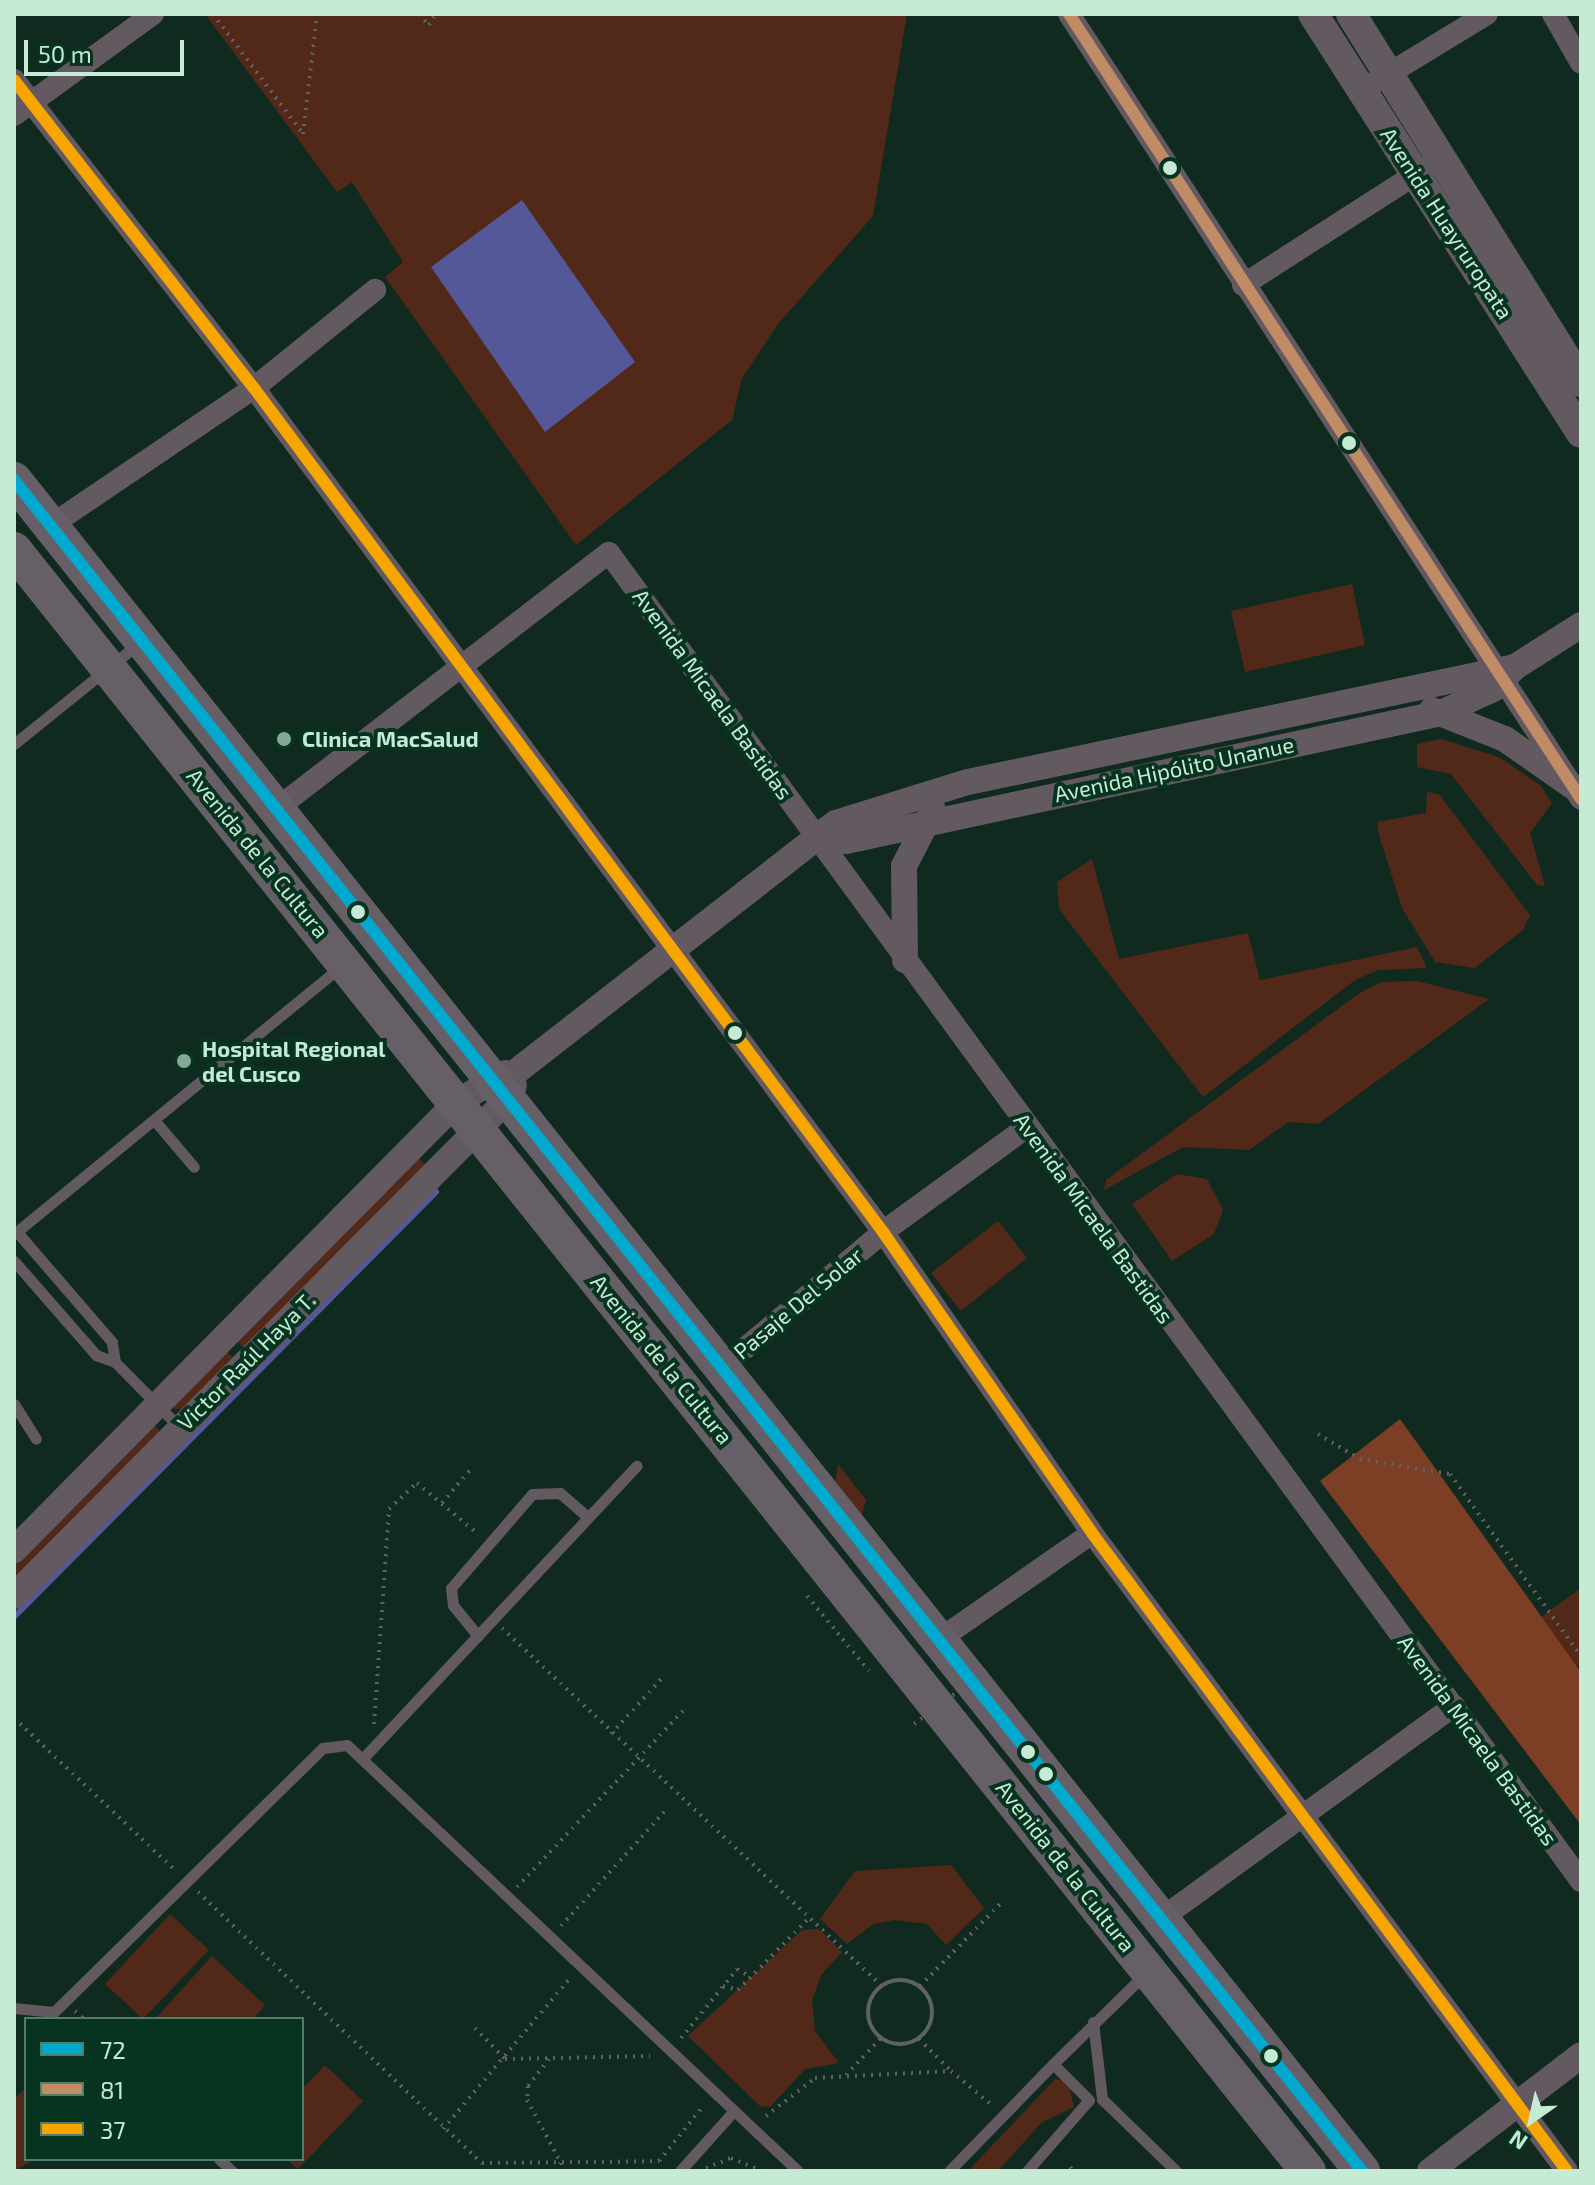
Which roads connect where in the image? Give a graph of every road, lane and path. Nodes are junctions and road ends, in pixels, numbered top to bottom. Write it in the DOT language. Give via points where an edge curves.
graph roads {
  1 [pos="153,14"];
  2 [pos="213,14"];
  3 [pos="317,14"];
  4 [pos="419,14"];
  5 [pos="435,14"];
  6 [pos="1069,14"];
  7 [pos="1313,14"];
  8 [pos="1351,14"];
  9 [pos="1487,14"];
  10 [pos="1553,14"];
  11 [pos="1581,63"];
  12 [pos="1389,73"];
  13 [pos="14,80"];
  14 [pos="1362,90"];
  15 [pos="22,109"];
  16 [pos="1429,166"];
  17 [pos="1243,285"];
  18 [pos="375,290"];
  19 [pos="1581,382"];
  20 [pos="254,388"];
  21 [pos="1581,433"];
  22 [pos="14,480"];
  23 [pos="50,526"];
  24 [pos="17,560"];
  25 [pos="1581,625"];
  26 [pos="143,640"];
  27 [pos="109,668"];
  28 [pos="460,668"];
  29 [pos="1505,673"];
  30 [pos="1393,696"];
  31 [pos="1441,713"];
  32 [pos="14,744"];
  33 [pos="948,786"];
  34 [pos="1576,792"];
  35 [pos="280,806"];
  36 [pos="927,820"];
  37 [pos="821,840"];
  38 [pos="673,950"];
  39 [pos="905,960"];
  40 [pos="346,963"];
  41 [pos="507,1080"];
  42 [pos="468,1115"];
  43 [pos="155,1121"];
  44 [pos="1027,1127"];
  45 [pos="194,1167"];
  46 [pos="883,1232"];
  47 [pos="16,1233"];
  48 [pos="14,1261"];
  49 [pos="115,1362"];
  50 [pos="724,1366"];
  51 [pos="14,1404"];
  52 [pos="157,1405"];
  53 [pos="180,1428"];
  54 [pos="1318,1434"];
  55 [pos="36,1439"];
  56 [pos="636,1466"];
  57 [pos="470,1470"];
  58 [pos="442,1503"];
  59 [pos="588,1517"];
  60 [pos="1092,1533"];
  61 [pos="488,1543"];
  62 [pos="14,1550"];
  63 [pos="14,1596"];
  64 [pos="503,1629"];
  65 [pos="478,1636"];
  66 [pos="940,1639"];
  67 [pos="1581,1656"];
  68 [pos="987,1670"];
  69 [pos="662,1678"];
  70 [pos="1454,1706"];
  71 [pos="683,1711"];
  72 [pos="14,1718"];
  73 [pos="914,1724"];
  74 [pos="373,1728"];
  75 [pos="611,1734"];
  76 [pos="366,1755"];
  77 [pos="636,1760"];
  78 [pos="664,1812"];
  79 [pos="1305,1814"];
  80 [pos="185,1879"];
  81 [pos="1581,1881"];
  82 [pos="197,1891"];
  83 [pos="510,1895"];
  84 [pos="1001,1903"];
  85 [pos="810,1917"];
  86 [pos="1162,1918"];
  87 [pos="552,1936"];
  88 [pos="1149,1971"];
  89 [pos="751,1977"];
  90 [pos="570,1978"];
  91 [pos="723,1986"];
  92 [pos="882,1986"];
  93 [pos="920,1986"];
  94 [pos="14,2008"];
  95 [pos="58,2015"];
  96 [pos="1093,2022"];
  97 [pos="475,2028"];
  98 [pos="681,2038"];
  99 [pos="881,2038"];
  100 [pos="919,2039"];
  101 [pos="1581,2055"];
  102 [pos="505,2059"];
  103 [pos="549,2059"];
  104 [pos="659,2064"];
  105 [pos="1053,2064"];
  106 [pos="951,2071"];
  107 [pos="844,2077"];
  108 [pos="694,2096"];
  109 [pos="1095,2100"];
  110 [pos="1516,2102"];
  111 [pos="733,2112"];
  112 [pos="1004,2115"];
  113 [pos="768,2118"];
  114 [pos="443,2129"];
  115 [pos="561,2163"];
  116 [pos="557,2171"];
  117 [pos="680,2171"];
  118 [pos="702,2171"];
  119 [pos="761,2171"];
  120 [pos="798,2171"];
  121 [pos="949,2171"];
  122 [pos="1027,2171"];
  123 [pos="1176,2171"];
  124 [pos="1308,2171"];
  125 [pos="1362,2171"];
  126 [pos="1430,2171"];
  127 [pos="1567,2171"];
  1 -- 15 [label="street"];
  2 -- 3 [label="path" via="303,134"];
  4 -- 5 [label="path" via="429,25"];
  6 -- 17 [label="street"];
  7 -- 14 [label="main road, Avenida Huayruropata"];
  8 -- 12 [label="main road, Avenida Huayruropata"];
  9 -- 12 [label="street"];
  10 -- 11 [label="street"];
  12 -- 14 [label="street"];
  12 -- 16 [label="main road, Avenida Huayruropata"];
  13 -- 15 [label="street"];
  14 -- 16 [label="main road, Avenida Huayruropata"];
  15 -- 20 [label="street"];
  16 -- 17 [label="street"];
  16 -- 19 [label="main road, Avenida Huayruropata"];
  16 -- 21 [label="main road, Avenida Huayruropata"];
  17 -- 29 [label="street"];
  18 -- 20 [label="street"];
  20 -- 23 [label="street"];
  20 -- 28 [label="street"];
  22 -- 23 [label="highway, Avenida de la Cultura"];
  23 -- 26 [label="highway, Avenida de la Cultura"];
  24 -- 27 [label="highway, Avenida de la Cultura"];
  25 -- 29 [label="street, Avenida Hipólito Unanue"];
  26 -- 27 [label="lane"];
  26 -- 35 [label="highway, Avenida de la Cultura"];
  27 -- 32 [label="lane"];
  27 -- 40 [label="highway, Avenida de la Cultura"];
  28 -- 35 [label="street"];
  28 -- 37 [label="street, Avenida Micaela Bastidas" via="609,553"];
  28 -- 38 [label="street"];
  29 -- 30 [label="street, Avenida Hipólito Unanue"];
  29 -- 31 [label="street, Avenida Hipólito Unanue"];
  29 -- 34 [label="street"];
  30 -- 31 [label="street"];
  30 -- 33 [label="street, Avenida Hipólito Unanue"];
  31 -- 34 [label="street" via="1516,745"];
  31 -- 36 [label="street, Avenida Hipólito Unanue"];
  33 -- 36 [label="street"];
  33 -- 37 [label="street, Avenida Hipólito Unanue" via="836,823"];
  35 -- 41 [label="highway, Avenida de la Cultura"];
  36 -- 37 [label="street, Avenida Hipólito Unanue"];
  36 -- 39 [label="street" via="901,879"];
  37 -- 38 [label="street, Avenida Hipólito Unanue"];
  37 -- 39 [label="street, Avenida Micaela Bastidas"];
  38 -- 41 [label="street, Avenida Hipólito Unanue"];
  38 -- 46 [label="street"];
  39 -- 44 [label="street, Avenida Micaela Bastidas"];
  40 -- 42 [label="highway, Avenida de la Cultura"];
  40 -- 43 [label="lane"];
  41 -- 42 [label="street, Avenida Hipólito Unanue"];
  41 -- 50 [label="highway, Avenida de la Cultura"];
  42 -- 52 [label="street, Victor Raúl Haya T."];
  42 -- 53 [label="street, Victor Raúl Haya T."];
  42 -- 88 [label="highway, Avenida de la Cultura"];
  43 -- 45 [label="lane"];
  43 -- 47 [label="lane"];
  44 -- 46 [label="street, Pasaje Del Solar"];
  44 -- 70 [label="street, Avenida Micaela Bastidas"];
  46 -- 50 [label="street, Pasaje Del Solar"];
  46 -- 60 [label="street"];
  47 -- 49 [label="lane" via="112,1342"];
  48 -- 49 [label="lane" via="96,1355"];
  49 -- 52 [label="lane"];
  50 -- 66 [label="highway, Avenida de la Cultura"];
  51 -- 55 [label="lane"];
  52 -- 53 [label="lane"];
  52 -- 62 [label="street, Victor Raúl Haya T."];
  53 -- 63 [label="street, Victor Raúl Haya T."];
  54 -- 67 [label="path" via="1360,1459 1450,1474"];
  56 -- 59 [label="lane"];
  57 -- 58 [label="path"];
  58 -- 61 [label="path"];
  58 -- 74 [label="path" via="413,1483 385,1517"];
  59 -- 61 [label="lane" via="560,1493 540,1490"];
  59 -- 65 [label="lane"];
  60 -- 66 [label="street"];
  60 -- 79 [label="street"];
  61 -- 65 [label="lane" via="451,1588 453,1605"];
  64 -- 75 [label="path"];
  65 -- 76 [label="lane"];
  66 -- 86 [label="highway, Avenida de la Cultura"];
  68 -- 73 [label="path, bridge"];
  69 -- 75 [label="path"];
  70 -- 79 [label="street"];
  70 -- 81 [label="street, Avenida Micaela Bastidas"];
  71 -- 77 [label="path"];
  72 -- 80 [label="path"];
  75 -- 77 [label="path"];
  76 -- 95 [label="lane" via="347,1745 323,1748"];
  76 -- 111 [label="lane" via="511,1905"];
  77 -- 83 [label="path"];
  77 -- 85 [label="path"];
  78 -- 87 [label="path"];
  79 -- 86 [label="street"];
  79 -- 110 [label="street"];
  82 -- 114 [label="path"];
  84 -- 93 [label="path"];
  85 -- 89 [label="path"];
  85 -- 92 [label="path"];
  86 -- 125 [label="highway, Avenida de la Cultura"];
  88 -- 96 [label="lane"];
  88 -- 124 [label="highway, Avenida de la Cultura"];
  89 -- 91 [label="path" via="738,1990"];
  89 -- 91 [label="path" via="737,1969"];
  90 -- 102 [label="path"];
  91 -- 98 [label="path"];
  92 -- 93 [label="path" via="901,1980"];
  92 -- 99 [label="path" via="868,2011"];
  93 -- 100 [label="path" via="932,2013"];
  94 -- 95 [label="lane"];
  96 -- 105 [label="lane"];
  96 -- 109 [label="lane"];
  97 -- 102 [label="path"];
  99 -- 100 [label="path" via="900,2045"];
  99 -- 107 [label="path"];
  100 -- 106 [label="path"];
  101 -- 110 [label="street"];
  102 -- 103 [label="path"];
  102 -- 114 [label="path"];
  103 -- 104 [label="path" via="647,2053"];
  103 -- 115 [label="path" via="528,2086 527,2100"];
  105 -- 109 [label="lane"];
  105 -- 112 [label="lane"];
  106 -- 107 [label="path"];
  106 -- 112 [label="path"];
  107 -- 113 [label="path" via="807,2081"];
  108 -- 115 [label="path" via="706,2107 659,2161"];
  109 -- 122 [label="lane"];
  109 -- 123 [label="lane"];
  110 -- 126 [label="street"];
  110 -- 127 [label="street"];
  111 -- 117 [label="lane"];
  111 -- 120 [label="lane"];
  112 -- 121 [label="lane"];
  114 -- 115 [label="path" via="482,2163"];
  115 -- 116 [label="path"];
  118 -- 119 [label="path" via="731,2158"];
}
